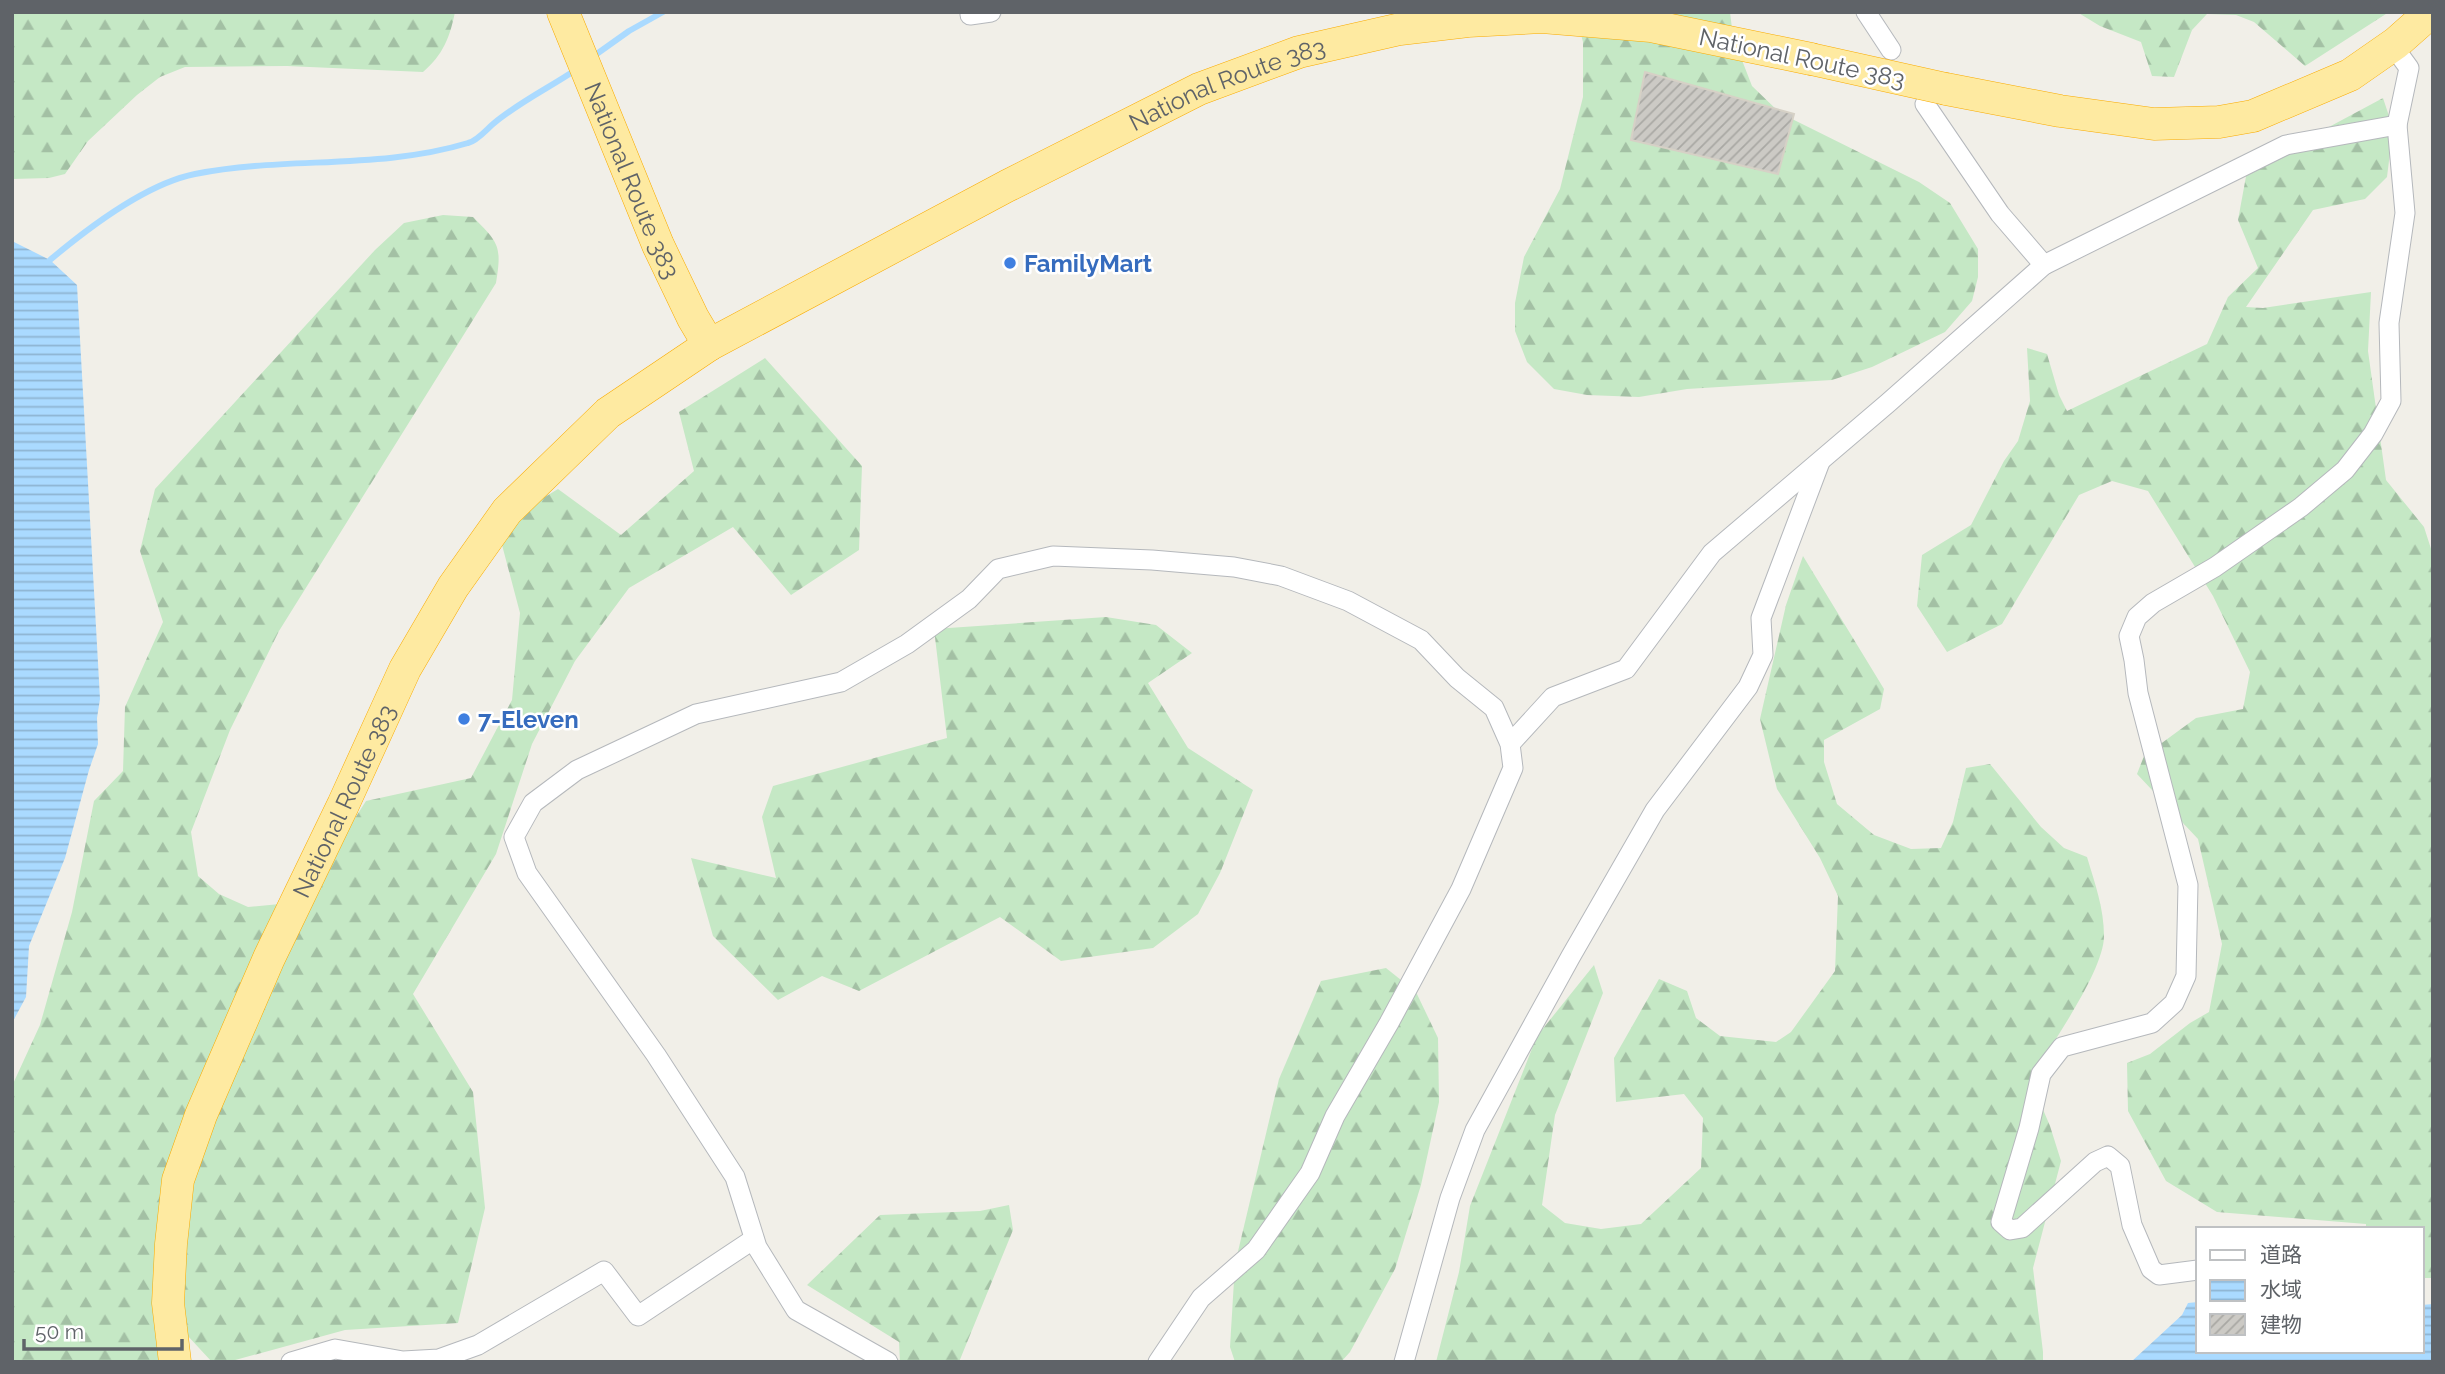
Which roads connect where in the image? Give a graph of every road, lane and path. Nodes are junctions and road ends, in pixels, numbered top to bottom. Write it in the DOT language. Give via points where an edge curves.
graph roads {
  1 [pos="563,12"];
  2 [pos="970,12"];
  3 [pos="991,12"];
  4 [pos="1866,12"];
  5 [pos="2431,12"];
  6 [pos="2393,46"];
  7 [pos="1891,50"];
  8 [pos="1935,97"];
  9 [pos="2398,125"];
  10 [pos="2044,265"];
  11 [pos="709,345"];
  12 [pos="1821,460"];
  13 [pos="1510,744"];
  14 [pos="754,1239"];
  15 [pos="2196,1269"];
  16 [pos="175,1362"];
  17 [pos="291,1362"];
  18 [pos="888,1362"];
  19 [pos="1158,1362"];
  20 [pos="1404,1362"];
  1 -- 11 [label="highway, National Route 383" via="658,245"];
  2 -- 3 [label="street"];
  4 -- 7 [label="street"];
  5 -- 6 [label="highway, National Route 383"];
  6 -- 8 [label="highway, National Route 383" via="2350,75 2253,116 2219,122 2154,124"];
  6 -- 9 [label="street" via="2409,68"];
  8 -- 10 [label="street" via="2000,214"];
  8 -- 11 [label="highway, National Route 383, bridge" via="1811,59 1650,26 1542,17 1400,29 1299,52 1187,95"];
  9 -- 10 [label="street" via="2286,145"];
  9 -- 15 [label="street" via="2405,213 2389,323 2391,401 2345,470 2301,507 2153,603 2137,617 2129,636 2138,693 2188,885 2186,976 2174,1003 2152,1023 2062,1047 2041,1074 2001,1222 2010,1230 2022,1228 2095,1162 2108,1156 2120,1166 2132,1225 2151,1269 2159,1275"];
  10 -- 12 [label="street"];
  11 -- 16 [label="highway, National Route 383" via="608,413 507,511 453,587 405,669 269,958 178,1180 168,1303"];
  12 -- 13 [label="street" via="1712,553 1626,669 1552,697"];
  12 -- 20 [label="street" via="1761,618 1763,655 1748,687 1655,810 1475,1130 1450,1198"];
  13 -- 14 [label="street" via="1494,708 1457,678 1422,640 1348,601 1281,576 1234,567 1053,556 998,569 969,599 908,644 841,682 696,714 577,770 533,803 514,836 527,873 656,1055 735,1177"];
  13 -- 19 [label="street" via="1513,768 1461,888 1335,1116 1310,1173 1256,1250 1201,1298"];
  14 -- 17 [label="street" via="638,1316 604,1271 478,1345 439,1359 403,1361 335,1349"];
  14 -- 18 [label="street" via="796,1310"];
}
